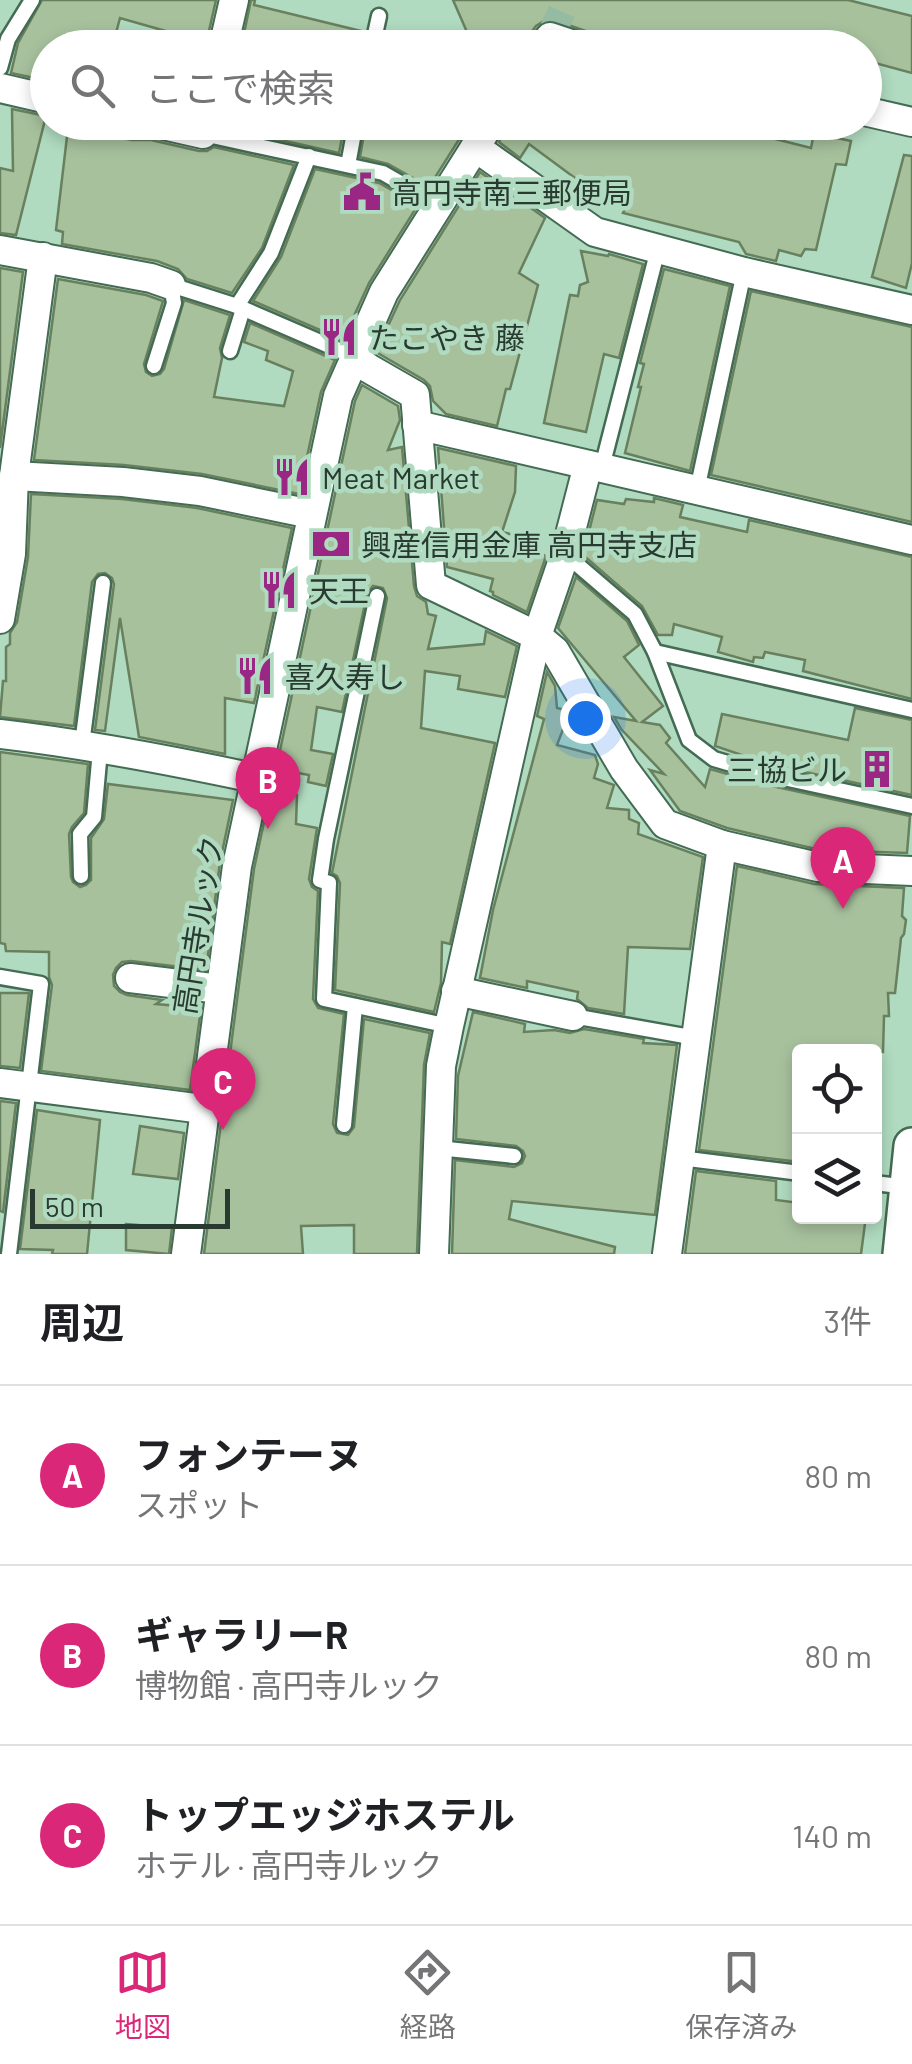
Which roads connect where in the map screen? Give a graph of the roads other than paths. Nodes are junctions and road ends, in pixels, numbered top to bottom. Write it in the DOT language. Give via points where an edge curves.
graph roads {
  1 [pos="32,0"];
  2 [pos="234,0"];
  3 [pos="379,16"];
  4 [pos="227,30"];
  5 [pos="376,30"];
  6 [pos="0,68"];
  7 [pos="0,88"];
  8 [pos="30,94"];
  9 [pos="882,115"];
  10 [pos="912,122"];
  11 [pos="250,140"];
  12 [pos="353,140"];
  13 [pos="479,140"];
  14 [pos="475,147"];
  15 [pos="310,156"];
  16 [pos="348,164"];
  17 [pos="438,204"];
  18 [pos="0,250"];
  19 [pos="658,250"];
  20 [pos="43,258"];
  21 [pos="744,272"];
  22 [pos="170,286"];
  23 [pos="240,307"];
  24 [pos="912,310"];
  25 [pos="230,351"];
  26 [pos="355,358"];
  27 [pos="154,366"];
  28 [pos="417,426"];
  29 [pos="595,466"];
  30 [pos="7,474"];
  31 [pos="698,490"];
  32 [pos="311,514"];
  33 [pos="912,540"];
  34 [pos="566,554"];
  35 [pos="103,583"];
  36 [pos="377,596"];
  37 [pos="0,619"];
  38 [pos="537,636"];
  39 [pos="655,652"];
  40 [pos="912,710"];
  41 [pos="0,734"];
  42 [pos="91,747"];
  43 [pos="254,778"];
  44 [pos="912,806"];
  45 [pos="722,845"];
  46 [pos="912,871"];
  47 [pos="81,876"];
  48 [pos="0,977"];
  49 [pos="130,978"];
  50 [pos="220,989"];
  51 [pos="456,991"];
  52 [pos="355,1006"];
  53 [pos="574,1016"];
  54 [pos="449,1026"];
  55 [pos="696,1038"];
  56 [pos="0,1082"];
  57 [pos="31,1086"];
  58 [pos="203,1109"];
  59 [pos="344,1125"];
  60 [pos="912,1146"];
  61 [pos="438,1148"];
  62 [pos="514,1156"];
  63 [pos="680,1158"];
  64 [pos="792,1172"];
  65 [pos="891,1185"];
  66 [pos="9,1254"];
  67 [pos="186,1254"];
  68 [pos="434,1254"];
  69 [pos="667,1254"];
  70 [pos="901,1254"];
  1 -- 6 [label="lane" via="8,39"];
  2 -- 4 [label="street"];
  3 -- 5 [label="lane"];
  7 -- 8 [label="street"];
  9 -- 10 [label="street"];
  11 -- 15 [label="lane"];
  12 -- 16 [label="lane"];
  13 -- 14 [label="street"];
  14 -- 17 [label="street"];
  14 -- 19 [label="street" via="595,232"];
  15 -- 16 [label="lane"];
  15 -- 23 [label="lane" via="272,254"];
  16 -- 17 [label="lane" via="383,173"];
  17 -- 26 [label="street" via="384,292"];
  18 -- 20 [label="street"];
  19 -- 21 [label="street"];
  19 -- 29 [label="lane"];
  20 -- 22 [label="street"];
  20 -- 30 [label="street"];
  21 -- 24 [label="street"];
  21 -- 31 [label="lane"];
  22 -- 23 [label="lane"];
  22 -- 27 [label="lane" via="174,303"];
  23 -- 25 [label="lane"];
  23 -- 26 [label="lane"];
  26 -- 28 [label="street" via="415,395"];
  26 -- 32 [label="street" via="338,396"];
  28 -- 29 [label="street"];
  28 -- 38 [label="street" via="430,586"];
  29 -- 31 [label="street"];
  29 -- 34 [label="street"];
  30 -- 32 [label="street" via="200,491"];
  30 -- 37 [label="street" via="12,554"];
  31 -- 33 [label="street"];
  32 -- 43 [label="street, 高円寺ルック"];
  34 -- 38 [label="street"];
  34 -- 39 [label="lane" via="635,614"];
  35 -- 42 [label="lane"];
  36 -- 52 [label="lane" via="320,880 329,883 324,999"];
  38 -- 45 [label="street" via="555,651 624,769 665,824"];
  38 -- 51 [label="street"];
  39 -- 40 [label="lane"];
  39 -- 44 [label="lane" via="689,740 714,759"];
  41 -- 42 [label="street"];
  42 -- 43 [label="street"];
  42 -- 47 [label="lane" via="94,817 80,834"];
  43 -- 50 [label="street, 高円寺ルック"];
  45 -- 46 [label="street" via="818,867"];
  45 -- 55 [label="street"];
  48 -- 57 [label="lane" via="41,984"];
  49 -- 50 [label="street"];
  50 -- 58 [label="street, 高円寺ルック"];
  51 -- 53 [label="street"];
  51 -- 54 [label="street"];
  52 -- 54 [label="lane"];
  52 -- 59 [label="lane"];
  53 -- 55 [label="lane"];
  54 -- 61 [label="street"];
  55 -- 63 [label="street"];
  56 -- 57 [label="street"];
  57 -- 58 [label="street"];
  57 -- 66 [label="lane"];
  58 -- 67 [label="street, 高円寺ルック"];
  60 -- 65 [label="street"];
  61 -- 62 [label="lane"];
  61 -- 68 [label="street"];
  63 -- 64 [label="lane"];
  63 -- 69 [label="street"];
  65 -- 70 [label="street"];
}
